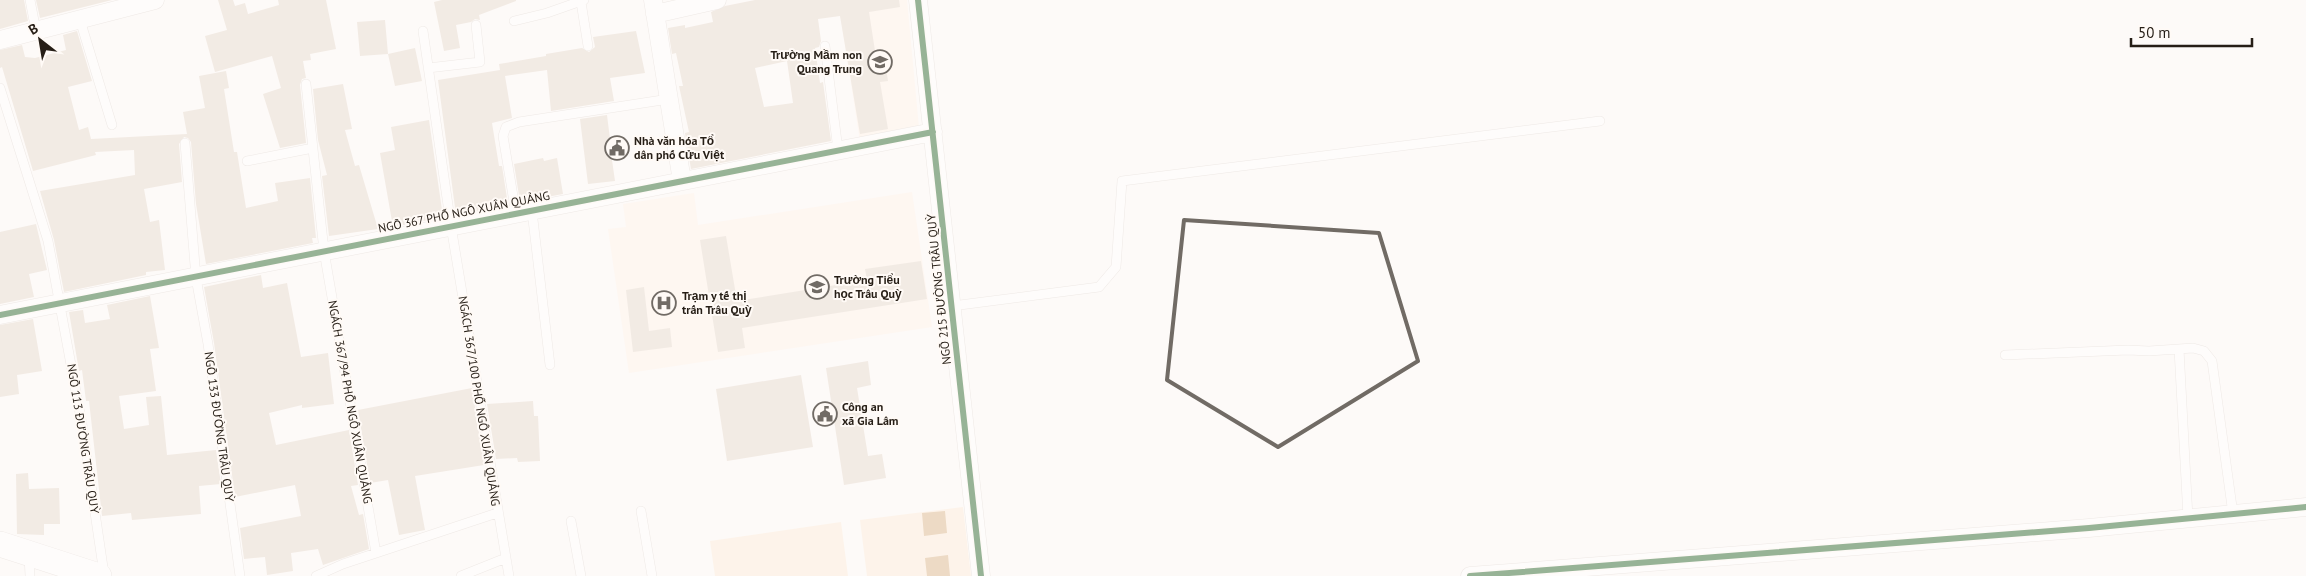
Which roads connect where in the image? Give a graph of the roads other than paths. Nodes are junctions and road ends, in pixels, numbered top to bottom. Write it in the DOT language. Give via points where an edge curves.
graph roads {
  1 [pos="30,0"];
  2 [pos="717,0"];
  3 [pos="918,0"];
  4 [pos="148,1"];
  5 [pos="583,1"];
  6 [pos="654,7"];
  7 [pos="80,20"];
  8 [pos="514,21"];
  9 [pos="476,25"];
  10 [pos="36,31"];
  11 [pos="423,31"];
  12 [pos="0,40"];
  13 [pos="588,46"];
  14 [pos="825,46"];
  15 [pos="428,68"];
  16 [pos="306,84"];
  17 [pos="0,88"];
  18 [pos="669,99"];
  19 [pos="1600,121"];
  20 [pos="112,125"];
  21 [pos="933,132"];
  22 [pos="185,143"];
  23 [pos="313,148"];
  24 [pos="838,150"];
  25 [pos="247,161"];
  26 [pos="682,181"];
  27 [pos="524,212"];
  28 [pos="451,226"];
  29 [pos="324,251"];
  30 [pos="196,278"];
  31 [pos="61,303"];
  32 [pos="952,306"];
  33 [pos="0,315"];
  34 [pos="2179,349"];
  35 [pos="2005,355"];
  36 [pos="550,365"];
  37 [pos="2306,507"];
  38 [pos="642,511"];
  39 [pos="497,513"];
  40 [pos="2233,514"];
  41 [pos="2188,518"];
  42 [pos="571,521"];
  43 [pos="0,544"];
  44 [pos="376,553"];
  45 [pos="506,558"];
  46 [pos="29,564"];
  47 [pos="99,576"];
  48 [pos="104,576"];
  49 [pos="240,576"];
  50 [pos="316,576"];
  51 [pos="461,576"];
  52 [pos="509,576"];
  53 [pos="581,576"];
  54 [pos="652,576"];
  55 [pos="981,576"];
  56 [pos="1470,576"];
  1 -- 10 [label="lane"];
  2 -- 6 [label="street"];
  3 -- 21 [label="street, NGÕ 215 ĐƯỜNG TRÂU QUỲ"];
  4 -- 7 [label="street"];
  5 -- 8 [label="lane"];
  5 -- 13 [label="lane"];
  6 -- 18 [label="street"];
  7 -- 10 [label="street"];
  7 -- 20 [label="lane"];
  9 -- 15 [label="lane" via="480,62"];
  10 -- 12 [label="street"];
  11 -- 15 [label="lane, NGÁCH 367/100 PHỐ NGÔ XUÂN QUẢNG"];
  14 -- 24 [label="lane"];
  15 -- 28 [label="lane, NGÁCH 367/100 PHỐ NGÔ XUÂN QUẢNG"];
  16 -- 23 [label="lane, NGÁCH 367/94 PHỐ NGÔ XUÂN QUẢNG"];
  17 -- 31 [label="lane, NGÕ 113 ĐƯỜNG TRÂU QUỲ" via="48,242"];
  18 -- 26 [label="street"];
  18 -- 27 [label="lane" via="519,122 506,127 505,149"];
  19 -- 32 [label="lane" via="1122,181 1116,267 1099,287"];
  21 -- 24 [label="street, NGÕ 367 PHỐ NGÔ XUÂN QUẢNG"];
  21 -- 32 [label="street, NGÕ 215 ĐƯỜNG TRÂU QUỲ"];
  22 -- 30 [label="lane, NGÕ 133 ĐƯỜNG TRÂU QUỲ"];
  23 -- 25 [label="lane"];
  23 -- 29 [label="lane, NGÁCH 367/94 PHỐ NGÔ XUÂN QUẢNG"];
  24 -- 26 [label="street, NGÕ 367 PHỐ NGÔ XUÂN QUẢNG"];
  26 -- 27 [label="street, NGÕ 367 PHỐ NGÔ XUÂN QUẢNG"];
  27 -- 28 [label="street, NGÕ 367 PHỐ NGÔ XUÂN QUẢNG"];
  27 -- 36 [label="lane"];
  28 -- 29 [label="street, NGÕ 367 PHỐ NGÔ XUÂN QUẢNG"];
  28 -- 39 [label="lane, NGÁCH 367/100 PHỐ NGÔ XUÂN QUẢNG"];
  29 -- 30 [label="street, NGÕ 367 PHỐ NGÔ XUÂN QUẢNG"];
  29 -- 44 [label="lane, NGÁCH 367/94 PHỐ NGÔ XUÂN QUẢNG"];
  30 -- 31 [label="street, NGÕ 367 PHỐ NGÔ XUÂN QUẢNG"];
  30 -- 49 [label="lane, NGÕ 133 ĐƯỜNG TRÂU QUỲ"];
  31 -- 33 [label="street, NGÕ 367 PHỐ NGÔ XUÂN QUẢNG"];
  31 -- 48 [label="lane, NGÕ 113 ĐƯỜNG TRÂU QUỲ"];
  32 -- 55 [label="street, NGÕ 215 ĐƯỜNG TRÂU QUỲ"];
  34 -- 35 [label="lane"];
  34 -- 40 [label="lane" via="2199,349 2212,361"];
  34 -- 41 [label="lane"];
  37 -- 40 [label="street"];
  38 -- 54 [label="lane"];
  39 -- 44 [label="lane"];
  39 -- 45 [label="lane, NGÁCH 367/100 PHỐ NGÔ XUÂN QUẢNG"];
  40 -- 41 [label="street"];
  41 -- 56 [label="street"];
  42 -- 53 [label="lane"];
  43 -- 46 [label="street"];
  44 -- 50 [label="lane"];
  45 -- 51 [label="lane"];
  45 -- 52 [label="lane, NGÁCH 367/100 PHỐ NGÔ XUÂN QUẢNG"];
  46 -- 47 [label="street"];
}
